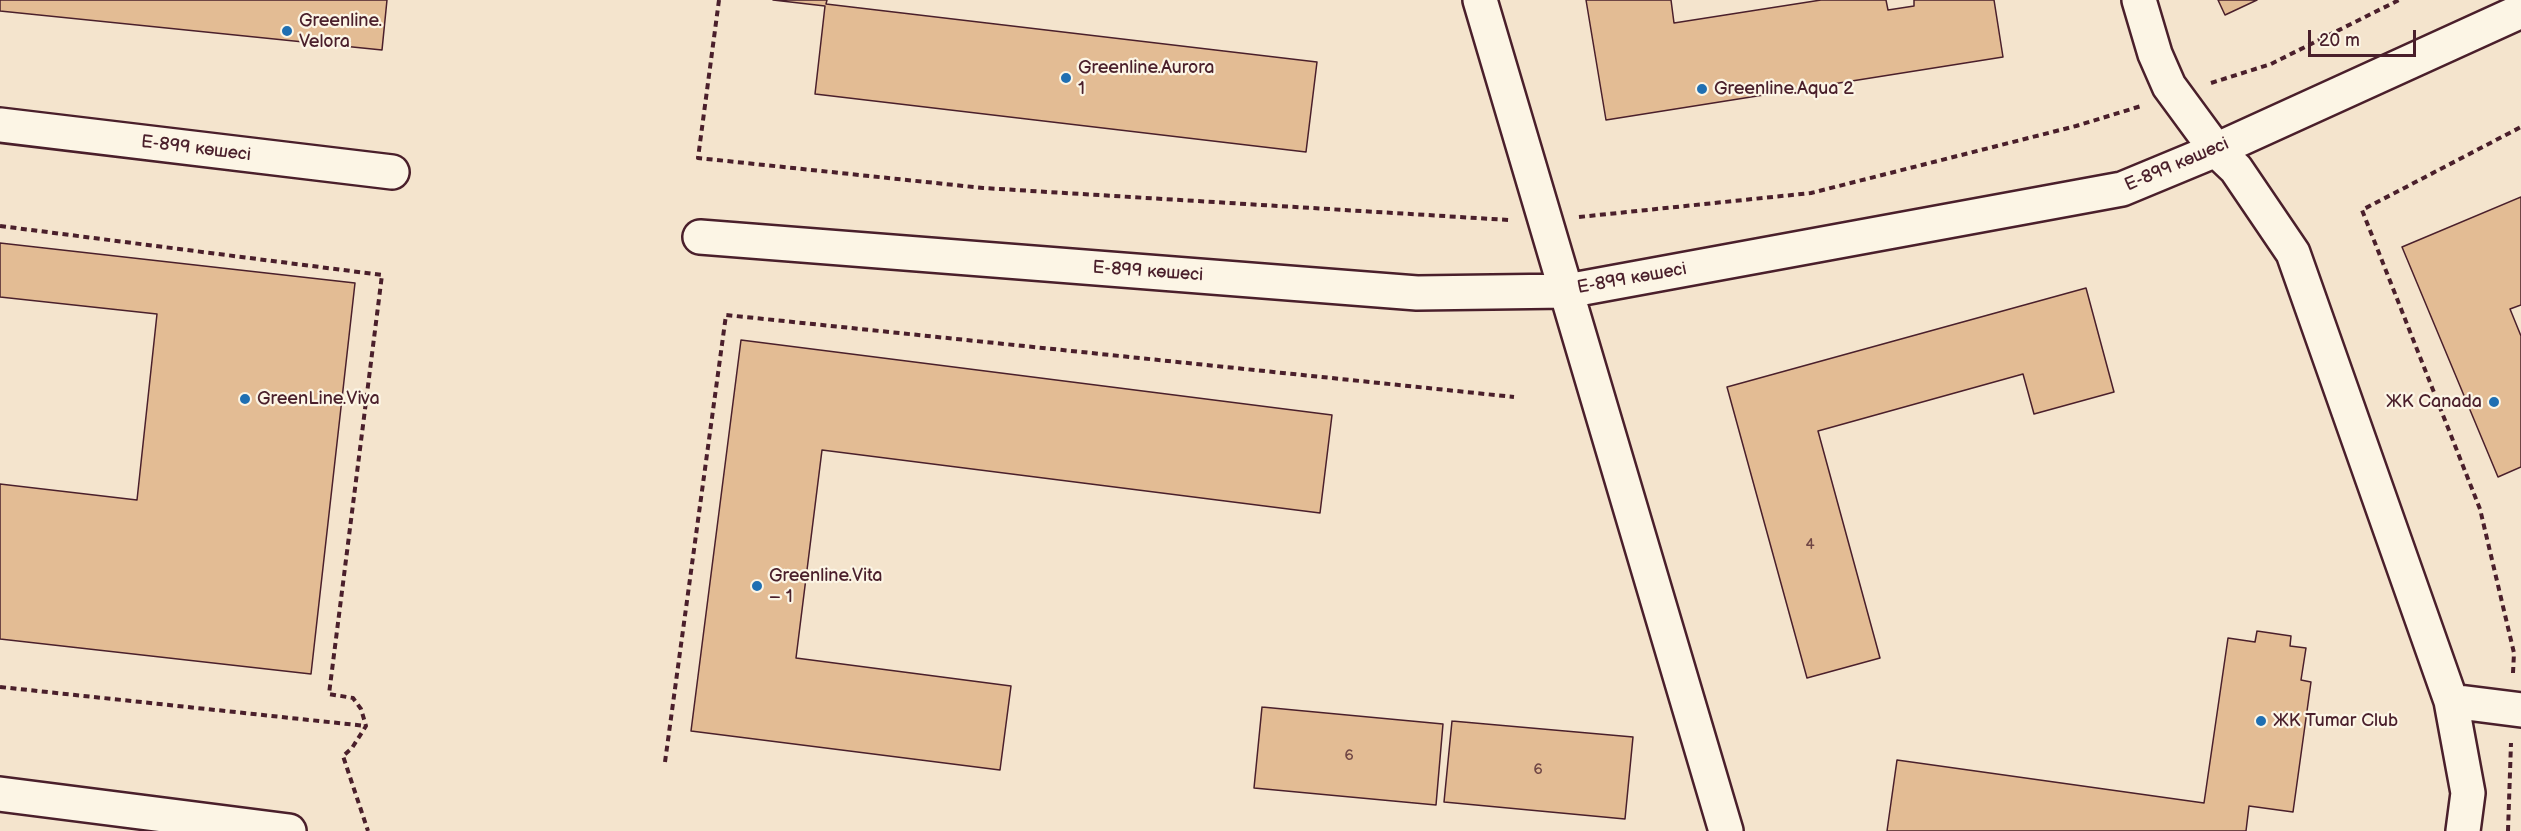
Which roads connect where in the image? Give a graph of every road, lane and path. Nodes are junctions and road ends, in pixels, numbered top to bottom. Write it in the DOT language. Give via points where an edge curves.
graph roads {
  1 [pos="1480,0"];
  2 [pos="2139,0"];
  3 [pos="2521,11"];
  4 [pos="0,125"];
  5 [pos="2521,127"];
  6 [pos="2216,150"];
  7 [pos="392,172"];
  8 [pos="0,226"];
  9 [pos="700,237"];
  10 [pos="1567,291"];
  11 [pos="1514,397"];
  12 [pos="0,687"];
  13 [pos="2451,701"];
  14 [pos="2517,710"];
  15 [pos="366,726"];
  16 [pos="665,762"];
  17 [pos="0,794"];
  18 [pos="216,826"];
  19 [pos="289,831"];
  20 [pos="368,831"];
  21 [pos="1726,831"];
  22 [pos="2463,831"];
  23 [pos="2508,831"];
  1 -- 10 [label="street"];
  2 -- 6 [label="street" via="2169,86"];
  3 -- 6 [label="street, Е-899 көшесі"];
  4 -- 7 [label="street, Е-899 көшесі"];
  5 -- 14 [label="path" via="2362,210 2480,509 2514,653"];
  6 -- 10 [label="street, Е-899 көшесі" via="2122,189"];
  6 -- 13 [label="street" via="2236,169 2293,253"];
  8 -- 15 [label="path" via="382,275 329,694 353,698"];
  9 -- 10 [label="street, Е-899 көшесі" via="1417,293"];
  10 -- 21 [label="street"];
  11 -- 16 [label="path" via="726,315"];
  12 -- 15 [label="path"];
  13 -- 14 [label="street"];
  13 -- 22 [label="street" via="2468,793"];
  14 -- 23 [label="path"];
  15 -- 20 [label="path" via="343,756"];
  17 -- 18 [label="street"];
  18 -- 19 [label="street"];
}
